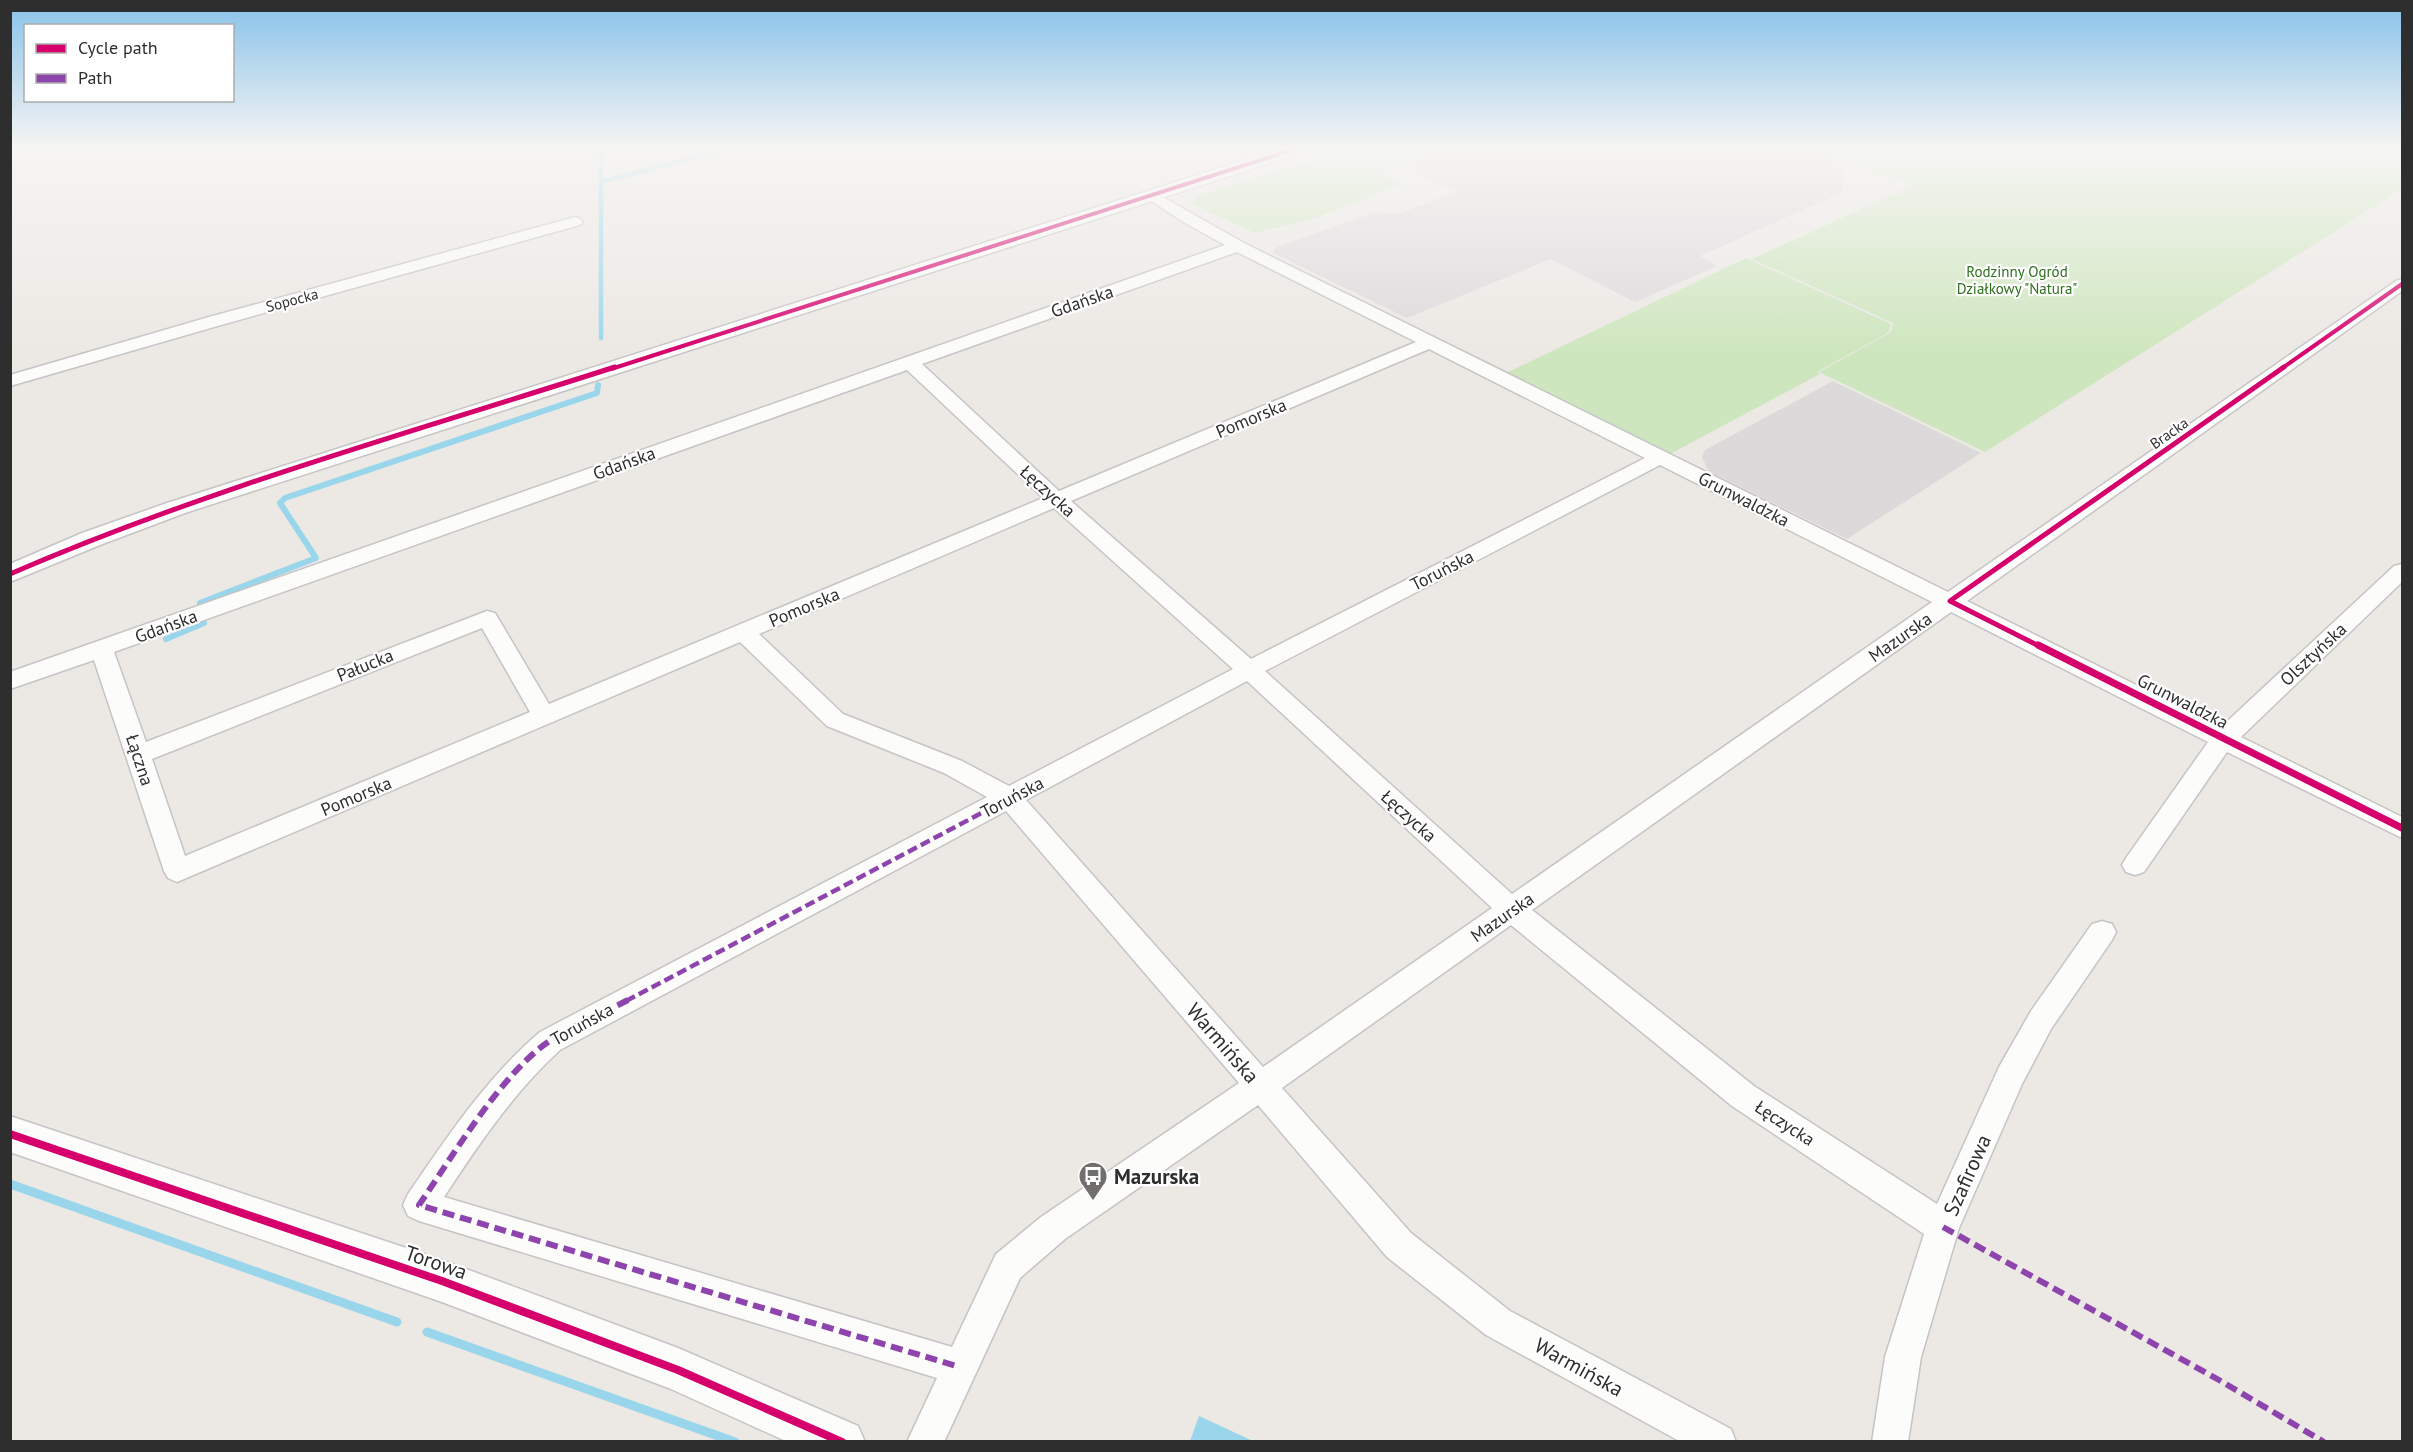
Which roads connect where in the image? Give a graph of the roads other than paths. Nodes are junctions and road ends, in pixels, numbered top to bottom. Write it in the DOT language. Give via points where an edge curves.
graph roads {
  1 [pos="1081,218"];
  2 [pos="1187,218"];
  3 [pos="575,222"];
  4 [pos="1238,246"];
  5 [pos="2403,284"];
  6 [pos="1430,342"];
  7 [pos="909,362"];
  8 [pos="10,381"];
  9 [pos="1661,457"];
  10 [pos="1057,500"];
  11 [pos="2403,571"];
  12 [pos="10,574"];
  13 [pos="1950,601"];
  14 [pos="743,632"];
  15 [pos="102,649"];
  16 [pos="1250,670"];
  17 [pos="10,681"];
  18 [pos="544,717"];
  19 [pos="2224,738"];
  20 [pos="138,755"];
  21 [pos="1010,798"];
  22 [pos="2403,828"];
  23 [pos="2135,865"];
  24 [pos="177,871"];
  25 [pos="1512,910"];
  26 [pos="2102,932"];
  27 [pos="1260,1086"];
  28 [pos="10,1134"];
  29 [pos="1943,1227"];
  30 [pos="960,1367"];
  31 [pos="842,1442"];
  32 [pos="925,1442"];
  33 [pos="1718,1442"];
  34 [pos="1890,1442"];
  1 -- 12 [label="street" via="186,505 91,539"];
  2 -- 4 [label="street, Grunwaldzka"];
  3 -- 8 [label="street, Sopocka"];
  4 -- 6 [label="street, Grunwaldzka"];
  4 -- 7 [label="street, Gdańska"];
  5 -- 13 [label="street, Bracka"];
  6 -- 9 [label="street, Grunwaldzka"];
  6 -- 10 [label="street, Pomorska"];
  7 -- 10 [label="street, Łęczycka"];
  7 -- 15 [label="street, Gdańska"];
  9 -- 13 [label="street, Grunwaldzka"];
  9 -- 16 [label="street, Toruńska"];
  10 -- 14 [label="street, Pomorska"];
  10 -- 16 [label="street, Łęczycka"];
  11 -- 19 [label="street, Olsztyńska"];
  13 -- 19 [label="street, Grunwaldzka"];
  13 -- 25 [label="street, Mazurska"];
  14 -- 18 [label="street, Pomorska"];
  14 -- 21 [label="street, Warmińska" via="835,720 952,767"];
  15 -- 17 [label="street, Gdańska"];
  15 -- 20 [label="street, Łączna"];
  16 -- 21 [label="street, Toruńska"];
  16 -- 25 [label="street, Łęczycka"];
  18 -- 20 [label="street, Pałucka" via="486,618"];
  18 -- 24 [label="street, Pomorska"];
  19 -- 22 [label="street, Grunwaldzka"];
  19 -- 23 [label="street"];
  20 -- 24 [label="street, Łączna"];
  21 -- 27 [label="street, Warmińska"];
  21 -- 30 [label="street, Toruńska" via="550,1041 529,1058 491,1101 419,1205"];
  25 -- 27 [label="street, Mazurska"];
  25 -- 29 [label="street, Łęczycka" via="1743,1096"];
  26 -- 29 [label="street, Szafirowa" via="2041,1020 2020,1058"];
  27 -- 30 [label="street, Mazurska" via="1053,1228 1008,1266"];
  27 -- 33 [label="street, Warmińska" via="1399,1245 1436,1276 1498,1323"];
  28 -- 31 [label="street, Torowa" via="442,1281 678,1370"];
  29 -- 34 [label="street, Szafirowa" via="1903,1357"];
  30 -- 32 [label="street, Mazurska"];
}
